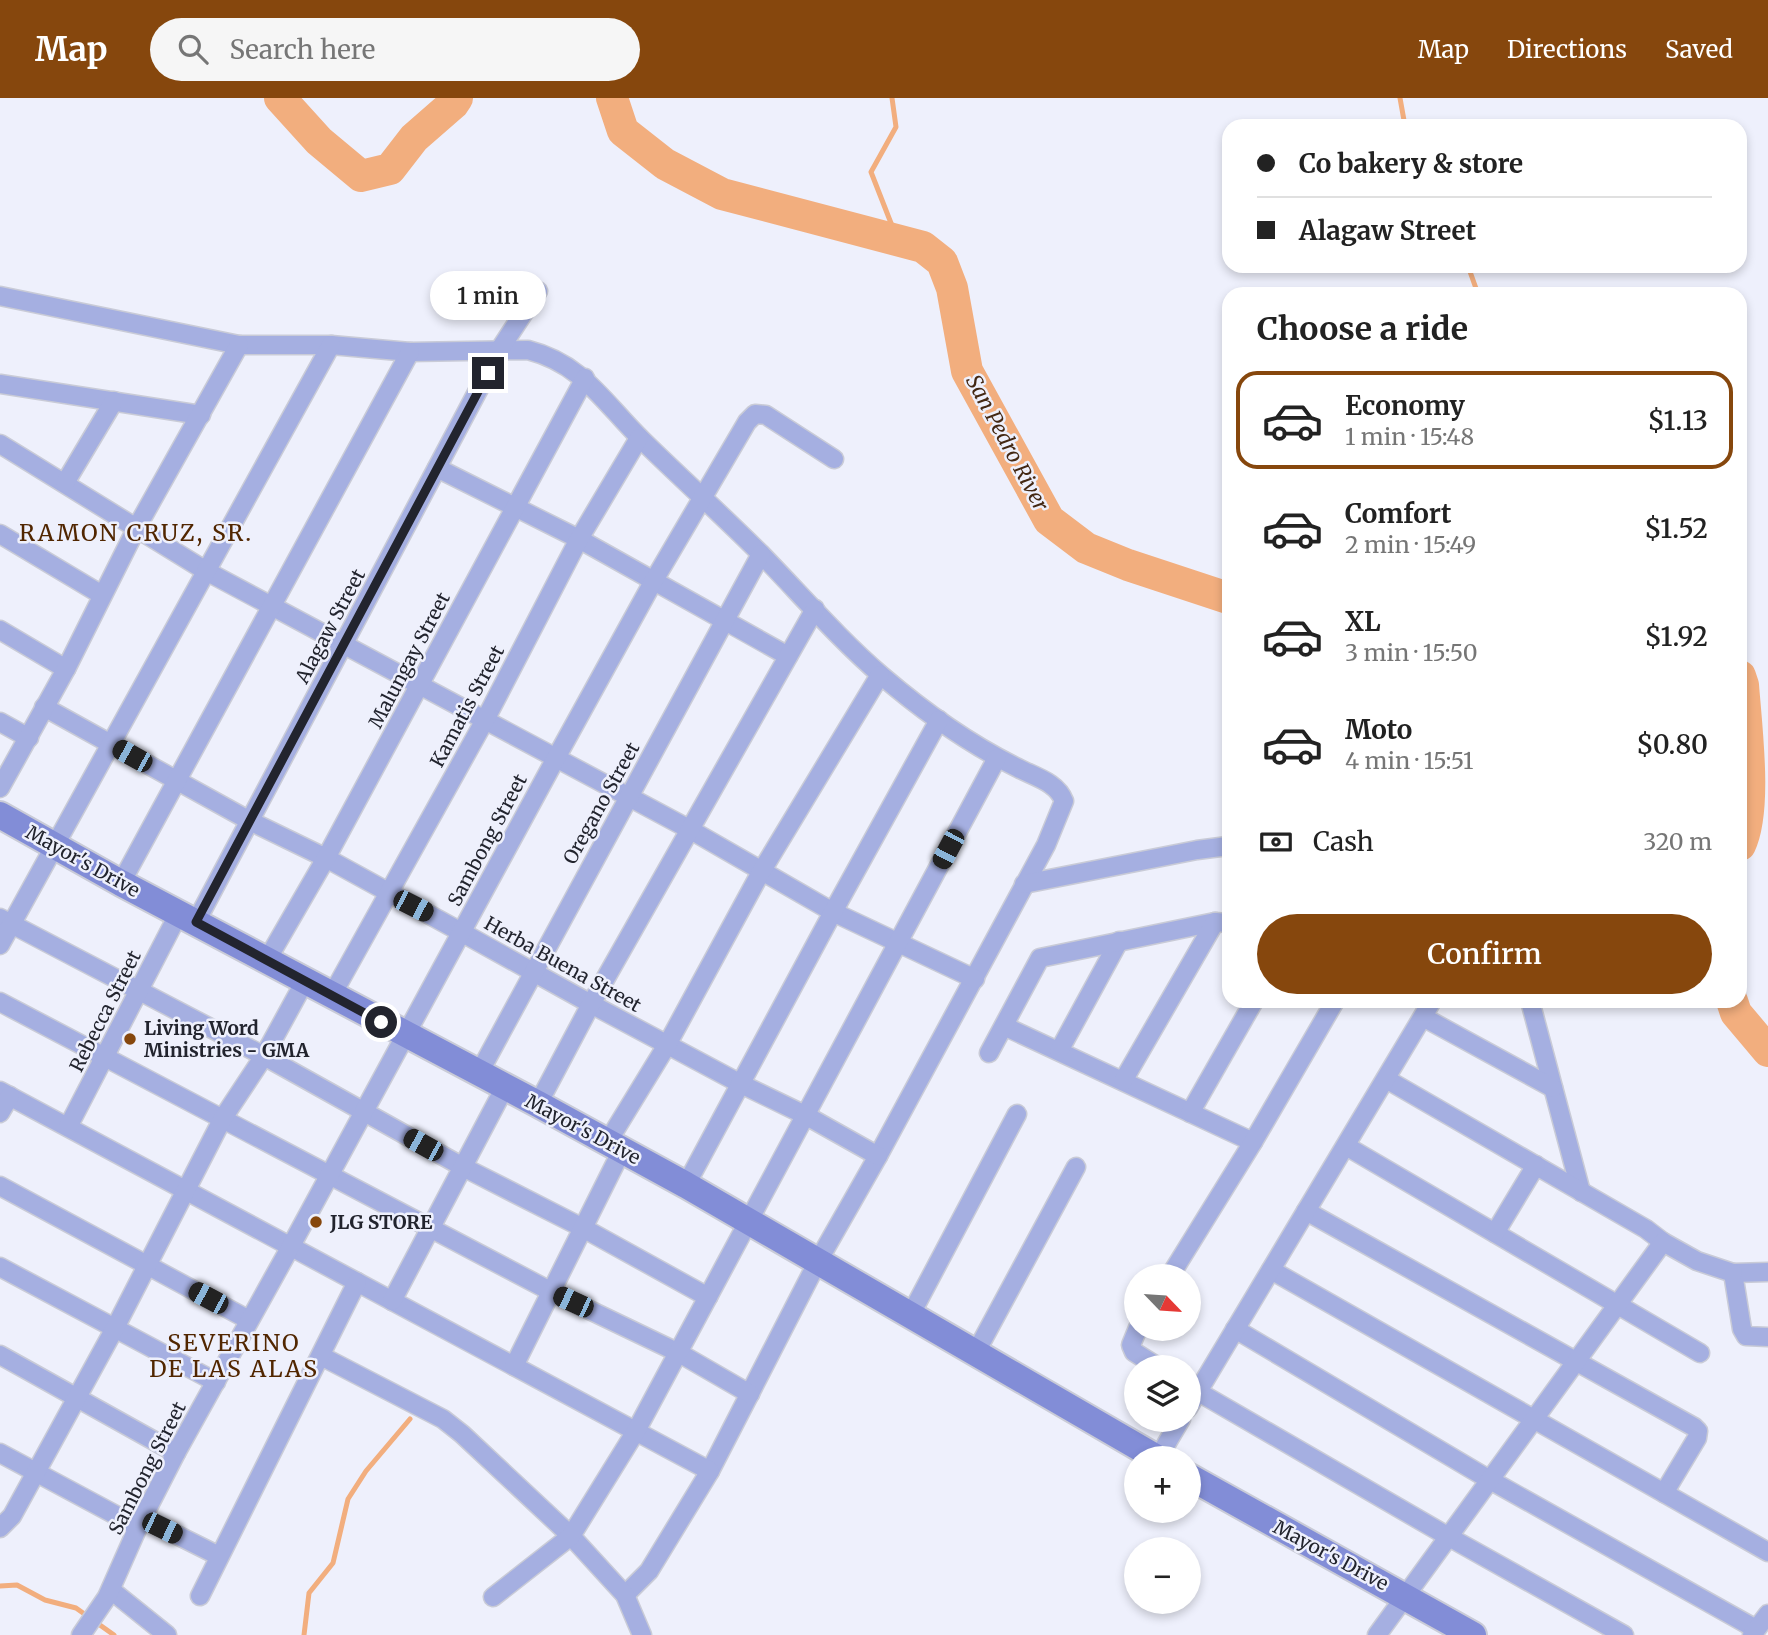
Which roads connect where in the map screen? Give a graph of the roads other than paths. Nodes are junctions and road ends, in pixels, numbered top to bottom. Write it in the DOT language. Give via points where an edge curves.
graph roads {
  1 [pos="538,291"];
  2 [pos="0,296"];
  3 [pos="239,345"];
  4 [pos="331,345"];
  5 [pos="500,349"];
  6 [pos="410,352"];
  7 [pos="585,378"];
  8 [pos="0,384"];
  9 [pos="114,401"];
  10 [pos="201,415"];
  11 [pos="639,438"];
  12 [pos="0,444"];
  13 [pos="834,459"];
  14 [pos="437,468"];
  15 [pos="65,483"];
  16 [pos="702,497"];
  17 [pos="515,507"];
  18 [pos="137,527"];
  19 [pos="2,539"];
  20 [pos="579,539"];
  21 [pos="761,554"];
  22 [pos="206,571"];
  23 [pos="653,582"];
  24 [pos="102,595"];
  25 [pos="271,605"];
  26 [pos="815,609"];
  27 [pos="724,621"];
  28 [pos="0,630"];
  29 [pos="343,645"];
  30 [pos="788,656"];
  31 [pos="66,668"];
  32 [pos="880,675"];
  33 [pos="419,685"];
  34 [pos="44,708"];
  35 [pos="485,720"];
  36 [pos="939,720"];
  37 [pos="0,722"];
  38 [pos="29,738"];
  39 [pos="111,744"];
  40 [pos="556,758"];
  41 [pos="997,758"];
  42 [pos="175,780"];
  43 [pos="0,788"];
  44 [pos="628,797"];
  45 [pos="0,815"];
  46 [pos="250,821"];
  47 [pos="690,829"];
  48 [pos="54,845"];
  49 [pos="1222,847"];
  50 [pos="326,858"];
  51 [pos="761,872"];
  52 [pos="121,883"];
  53 [pos="1024,884"];
  54 [pos="388,894"];
  55 [pos="833,912"];
  56 [pos="188,918"];
  57 [pos="6,921"];
  58 [pos="1222,923"];
  59 [pos="461,932"];
  60 [pos="898,941"];
  61 [pos="1119,942"];
  62 [pos="0,945"];
  63 [pos="267,960"];
  64 [pos="533,971"];
  65 [pos="975,979"];
  66 [pos="305,981"];
  67 [pos="139,992"];
  68 [pos="332,995"];
  69 [pos="0,1002"];
  70 [pos="591,1004"];
  71 [pos="1251,1008"];
  72 [pos="1331,1008"];
  73 [pos="1532,1008"];
  74 [pos="1428,1009"];
  75 [pos="1004,1026"];
  76 [pos="405,1036"];
  77 [pos="667,1045"];
  78 [pos="1059,1051"];
  79 [pos="989,1053"];
  80 [pos="105,1056"];
  81 [pos="264,1056"];
  82 [pos="479,1073"];
  83 [pos="1386,1079"];
  84 [pos="1123,1081"];
  85 [pos="741,1084"];
  86 [pos="505,1087"];
  87 [pos="1553,1088"];
  88 [pos="5,1093"];
  89 [pos="538,1104"];
  90 [pos="363,1112"];
  91 [pos="0,1113"];
  92 [pos="1190,1113"];
  93 [pos="1017,1114"];
  94 [pos="805,1115"];
  95 [pos="223,1118"];
  96 [pos="68,1127"];
  97 [pos="1253,1142"];
  98 [pos="615,1146"];
  99 [pos="1346,1146"];
  100 [pos="878,1156"];
  101 [pos="1536,1165"];
  102 [pos="463,1167"];
  103 [pos="1076,1167"];
  104 [pos="330,1174"];
  105 [pos="686,1185"];
  106 [pos="0,1186"];
  107 [pos="184,1189"];
  108 [pos="1581,1192"];
  109 [pos="1306,1211"];
  110 [pos="748,1222"];
  111 [pos="430,1228"];
  112 [pos="583,1228"];
  113 [pos="1495,1233"];
  114 [pos="1663,1242"];
  115 [pos="291,1246"];
  116 [pos="817,1263"];
  117 [pos="1177,1264"];
  118 [pos="146,1265"];
  119 [pos="0,1267"];
  120 [pos="1271,1270"];
  121 [pos="1768,1272"];
  122 [pos="1733,1273"];
  123 [pos="357,1282"];
  124 [pos="551,1292"];
  125 [pos="708,1297"];
  126 [pos="392,1301"];
  127 [pos="1618,1304"];
  128 [pos="910,1316"];
  129 [pos="249,1320"];
  130 [pos="115,1328"];
  131 [pos="1235,1329"];
  132 [pos="1768,1337"];
  133 [pos="1133,1341"];
  134 [pos="679,1353"];
  135 [pos="1700,1353"];
  136 [pos="975,1354"];
  137 [pos="0,1355"];
  138 [pos="1139,1355"];
  139 [pos="321,1356"];
  140 [pos="1576,1363"];
  141 [pos="514,1366"];
  142 [pos="1201,1378"];
  143 [pos="216,1382"];
  144 [pos="750,1394"];
  145 [pos="1201,1394"];
  146 [pos="77,1398"];
  147 [pos="1535,1419"];
  148 [pos="636,1430"];
  149 [pos="1137,1446"];
  150 [pos="0,1453"];
  151 [pos="176,1453"];
  152 [pos="710,1471"];
  153 [pos="36,1473"];
  154 [pos="1490,1480"];
  155 [pos="1201,1483"];
  156 [pos="1664,1493"];
  157 [pos="140,1523"];
  158 [pos="0,1528"];
  159 [pos="571,1536"];
  160 [pos="1448,1537"];
  161 [pos="1768,1552"];
  162 [pos="219,1556"];
  163 [pos="109,1594"];
  164 [pos="625,1595"];
  165 [pos="201,1596"];
  166 [pos="1405,1596"];
  167 [pos="493,1597"];
  168 [pos="1768,1614"];
  169 [pos="1754,1632"];
  170 [pos="82,1635"];
  171 [pos="167,1635"];
  172 [pos="642,1635"];
  173 [pos="1377,1635"];
  174 [pos="1473,1635"];
  175 [pos="1624,1635"];
  1 -- 5 [label="street, Alagaw Street"];
  2 -- 3 [label="street"];
  3 -- 4 [label="street"];
  3 -- 10 [label="street"];
  4 -- 6 [label="street"];
  4 -- 22 [label="street"];
  5 -- 6 [label="street"];
  5 -- 7 [label="street" via="546,355"];
  5 -- 14 [label="street, Alagaw Street"];
  6 -- 25 [label="street"];
  7 -- 11 [label="street"];
  7 -- 17 [label="street, Malungay Street"];
  8 -- 9 [label="street"];
  9 -- 10 [label="street"];
  9 -- 15 [label="street"];
  10 -- 18 [label="street"];
  11 -- 16 [label="street"];
  11 -- 20 [label="street, Kamatis Street"];
  12 -- 15 [label="street"];
  13 -- 16 [label="street, Sambong Street" via="766,415 755,414"];
  14 -- 17 [label="street"];
  14 -- 29 [label="street, Alagaw Street"];
  15 -- 18 [label="street"];
  16 -- 21 [label="street"];
  16 -- 23 [label="street, Sambong Street"];
  17 -- 20 [label="street"];
  17 -- 33 [label="street, Malungay Street"];
  18 -- 22 [label="street"];
  18 -- 24 [label="street"];
  19 -- 24 [label="street"];
  20 -- 23 [label="street"];
  20 -- 35 [label="street, Kamatis Street"];
  21 -- 26 [label="street"];
  21 -- 27 [label="street, Oregano Street"];
  22 -- 25 [label="street"];
  22 -- 39 [label="street"];
  23 -- 27 [label="street"];
  23 -- 40 [label="street, Sambong Street"];
  24 -- 31 [label="street"];
  25 -- 29 [label="street"];
  25 -- 42 [label="street"];
  26 -- 30 [label="street"];
  26 -- 32 [label="street"];
  27 -- 30 [label="street"];
  27 -- 44 [label="street, Oregano Street"];
  28 -- 31 [label="street"];
  29 -- 33 [label="street"];
  29 -- 46 [label="street, Alagaw Street"];
  30 -- 47 [label="street"];
  31 -- 34 [label="street"];
  32 -- 36 [label="street"];
  32 -- 51 [label="street"];
  33 -- 35 [label="street"];
  33 -- 50 [label="street, Malungay Street"];
  34 -- 38 [label="street"];
  34 -- 39 [label="street, Herba Buena Street"];
  35 -- 40 [label="street"];
  35 -- 54 [label="street, Kamatis Street"];
  36 -- 41 [label="street"];
  36 -- 55 [label="street"];
  37 -- 38 [label="street"];
  38 -- 43 [label="street"];
  39 -- 42 [label="street, Herba Buena Street"];
  39 -- 48 [label="street"];
  40 -- 44 [label="street"];
  40 -- 59 [label="street, Sambong Street"];
  41 -- 53 [label="street" via="1051,785 1064,801"];
  41 -- 60 [label="street"];
  42 -- 46 [label="street, Herba Buena Street"];
  42 -- 52 [label="street"];
  44 -- 47 [label="street"];
  44 -- 64 [label="street, Oregano Street"];
  45 -- 48 [label="street, Mayor's Drive"];
  46 -- 50 [label="street, Herba Buena Street"];
  46 -- 56 [label="street, Alagaw Street"];
  47 -- 51 [label="street"];
  47 -- 70 [label="street"];
  48 -- 52 [label="street, Mayor's Drive"];
  48 -- 57 [label="street"];
  49 -- 53 [label="street"];
  50 -- 54 [label="street, Herba Buena Street"];
  50 -- 63 [label="street, Malungay Street"];
  51 -- 55 [label="street"];
  51 -- 77 [label="street"];
  52 -- 56 [label="street, Mayor's Drive"];
  53 -- 65 [label="street"];
  54 -- 59 [label="street, Herba Buena Street"];
  54 -- 68 [label="street, Kamatis Street"];
  55 -- 60 [label="street"];
  55 -- 85 [label="street"];
  56 -- 63 [label="street, Mayor's Drive"];
  56 -- 67 [label="street, Rebecca Street"];
  57 -- 62 [label="street"];
  57 -- 67 [label="street"];
  58 -- 61 [label="street"];
  58 -- 84 [label="street"];
  59 -- 64 [label="street, Herba Buena Street"];
  59 -- 76 [label="street, Sambong Street"];
  60 -- 65 [label="street"];
  60 -- 94 [label="street"];
  61 -- 75 [label="street" via="1040,958"];
  61 -- 78 [label="street"];
  63 -- 66 [label="street, Mayor's Drive"];
  64 -- 70 [label="street, Herba Buena Street"];
  64 -- 82 [label="street, Oregano Street"];
  65 -- 100 [label="street"];
  66 -- 68 [label="street, Mayor's Drive"];
  66 -- 81 [label="street"];
  67 -- 80 [label="street, Rebecca Street"];
  67 -- 81 [label="street"];
  68 -- 76 [label="street, Mayor's Drive"];
  69 -- 80 [label="street"];
  70 -- 77 [label="street, Herba Buena Street"];
  70 -- 89 [label="street"];
  71 -- 92 [label="street"];
  72 -- 97 [label="street"];
  73 -- 87 [label="street"];
  74 -- 83 [label="street"];
  74 -- 87 [label="street"];
  75 -- 78 [label="street"];
  75 -- 79 [label="street"];
  76 -- 82 [label="street, Mayor's Drive"];
  76 -- 90 [label="street, Sambong Street"];
  77 -- 85 [label="street, Herba Buena Street"];
  77 -- 98 [label="street"];
  78 -- 84 [label="street"];
  80 -- 95 [label="street"];
  80 -- 96 [label="street, Rebecca Street"];
  81 -- 90 [label="street"];
  81 -- 95 [label="street"];
  82 -- 86 [label="street, Mayor's Drive"];
  83 -- 99 [label="street"];
  83 -- 101 [label="street"];
  84 -- 92 [label="street"];
  85 -- 94 [label="street, Herba Buena Street"];
  85 -- 105 [label="street"];
  86 -- 89 [label="street, Mayor's Drive"];
  86 -- 102 [label="street"];
  87 -- 108 [label="street"];
  88 -- 91 [label="street"];
  88 -- 96 [label="street"];
  89 -- 98 [label="street, Mayor's Drive"];
  90 -- 102 [label="street"];
  90 -- 104 [label="street, Sambong Street"];
  92 -- 97 [label="street"];
  93 -- 128 [label="street"];
  94 -- 100 [label="street, Herba Buena Street"];
  94 -- 110 [label="street"];
  95 -- 104 [label="street"];
  95 -- 107 [label="street"];
  96 -- 107 [label="street"];
  97 -- 117 [label="street"];
  98 -- 105 [label="street, Mayor's Drive"];
  98 -- 112 [label="street"];
  99 -- 109 [label="street"];
  99 -- 113 [label="street"];
  100 -- 116 [label="street"];
  101 -- 108 [label="street"];
  101 -- 113 [label="street"];
  102 -- 111 [label="street"];
  102 -- 112 [label="street"];
  103 -- 136 [label="street"];
  104 -- 111 [label="street"];
  104 -- 115 [label="street, Sambong Street"];
  105 -- 110 [label="street, Mayor's Drive"];
  106 -- 118 [label="street"];
  107 -- 115 [label="street"];
  107 -- 118 [label="street"];
  108 -- 114 [label="street"];
  109 -- 120 [label="street"];
  109 -- 140 [label="street"];
  110 -- 116 [label="street, Mayor's Drive"];
  110 -- 125 [label="street"];
  111 -- 124 [label="street"];
  111 -- 126 [label="street"];
  112 -- 124 [label="street"];
  112 -- 125 [label="street"];
  113 -- 127 [label="street"];
  114 -- 122 [label="street" via="1697,1261"];
  114 -- 127 [label="street"];
  115 -- 123 [label="street"];
  115 -- 129 [label="street, Sambong Street"];
  116 -- 128 [label="street, Mayor's Drive"];
  116 -- 144 [label="street"];
  118 -- 129 [label="street"];
  118 -- 130 [label="street"];
  119 -- 130 [label="street"];
  120 -- 131 [label="street"];
  120 -- 147 [label="street"];
  121 -- 122 [label="street"];
  122 -- 132 [label="street" via="1742,1329 1746,1336"];
  123 -- 126 [label="street"];
  123 -- 139 [label="street"];
  124 -- 134 [label="street"];
  124 -- 141 [label="street"];
  125 -- 134 [label="street"];
  126 -- 141 [label="street"];
  127 -- 135 [label="street"];
  127 -- 140 [label="street"];
  128 -- 136 [label="street, Mayor's Drive"];
  129 -- 143 [label="street, Sambong Street"];
  130 -- 143 [label="street"];
  130 -- 146 [label="street"];
  131 -- 142 [label="street"];
  131 -- 154 [label="street"];
  133 -- 138 [label="street"];
  134 -- 144 [label="street"];
  134 -- 148 [label="street"];
  136 -- 149 [label="street, Mayor's Drive"];
  137 -- 146 [label="street"];
  139 -- 159 [label="street" via="443,1419"];
  139 -- 162 [label="street"];
  140 -- 147 [label="street"];
  140 -- 156 [label="street" via="1698,1431"];
  141 -- 148 [label="street"];
  143 -- 151 [label="street, Sambong Street"];
  144 -- 152 [label="street"];
  145 -- 160 [label="street"];
  146 -- 151 [label="street"];
  146 -- 153 [label="street"];
  147 -- 154 [label="street"];
  147 -- 156 [label="street"];
  148 -- 152 [label="street"];
  148 -- 159 [label="street"];
  150 -- 153 [label="street"];
  151 -- 157 [label="street, Sambong Street"];
  152 -- 164 [label="street" via="649,1571"];
  153 -- 157 [label="street"];
  153 -- 158 [label="street" via="12,1517"];
  154 -- 160 [label="street"];
  154 -- 169 [label="street"];
  155 -- 166 [label="street, Mayor's Drive"];
  156 -- 161 [label="street"];
  157 -- 162 [label="street"];
  157 -- 163 [label="street, Sambong Street"];
  159 -- 164 [label="street"];
  159 -- 167 [label="street"];
  160 -- 166 [label="street"];
  160 -- 175 [label="street"];
  162 -- 165 [label="street"];
  163 -- 170 [label="street, Sambong Street"];
  163 -- 171 [label="street"];
  164 -- 172 [label="street"];
  166 -- 173 [label="street"];
  166 -- 174 [label="street, Mayor's Drive"];
  168 -- 169 [label="street"];
}
